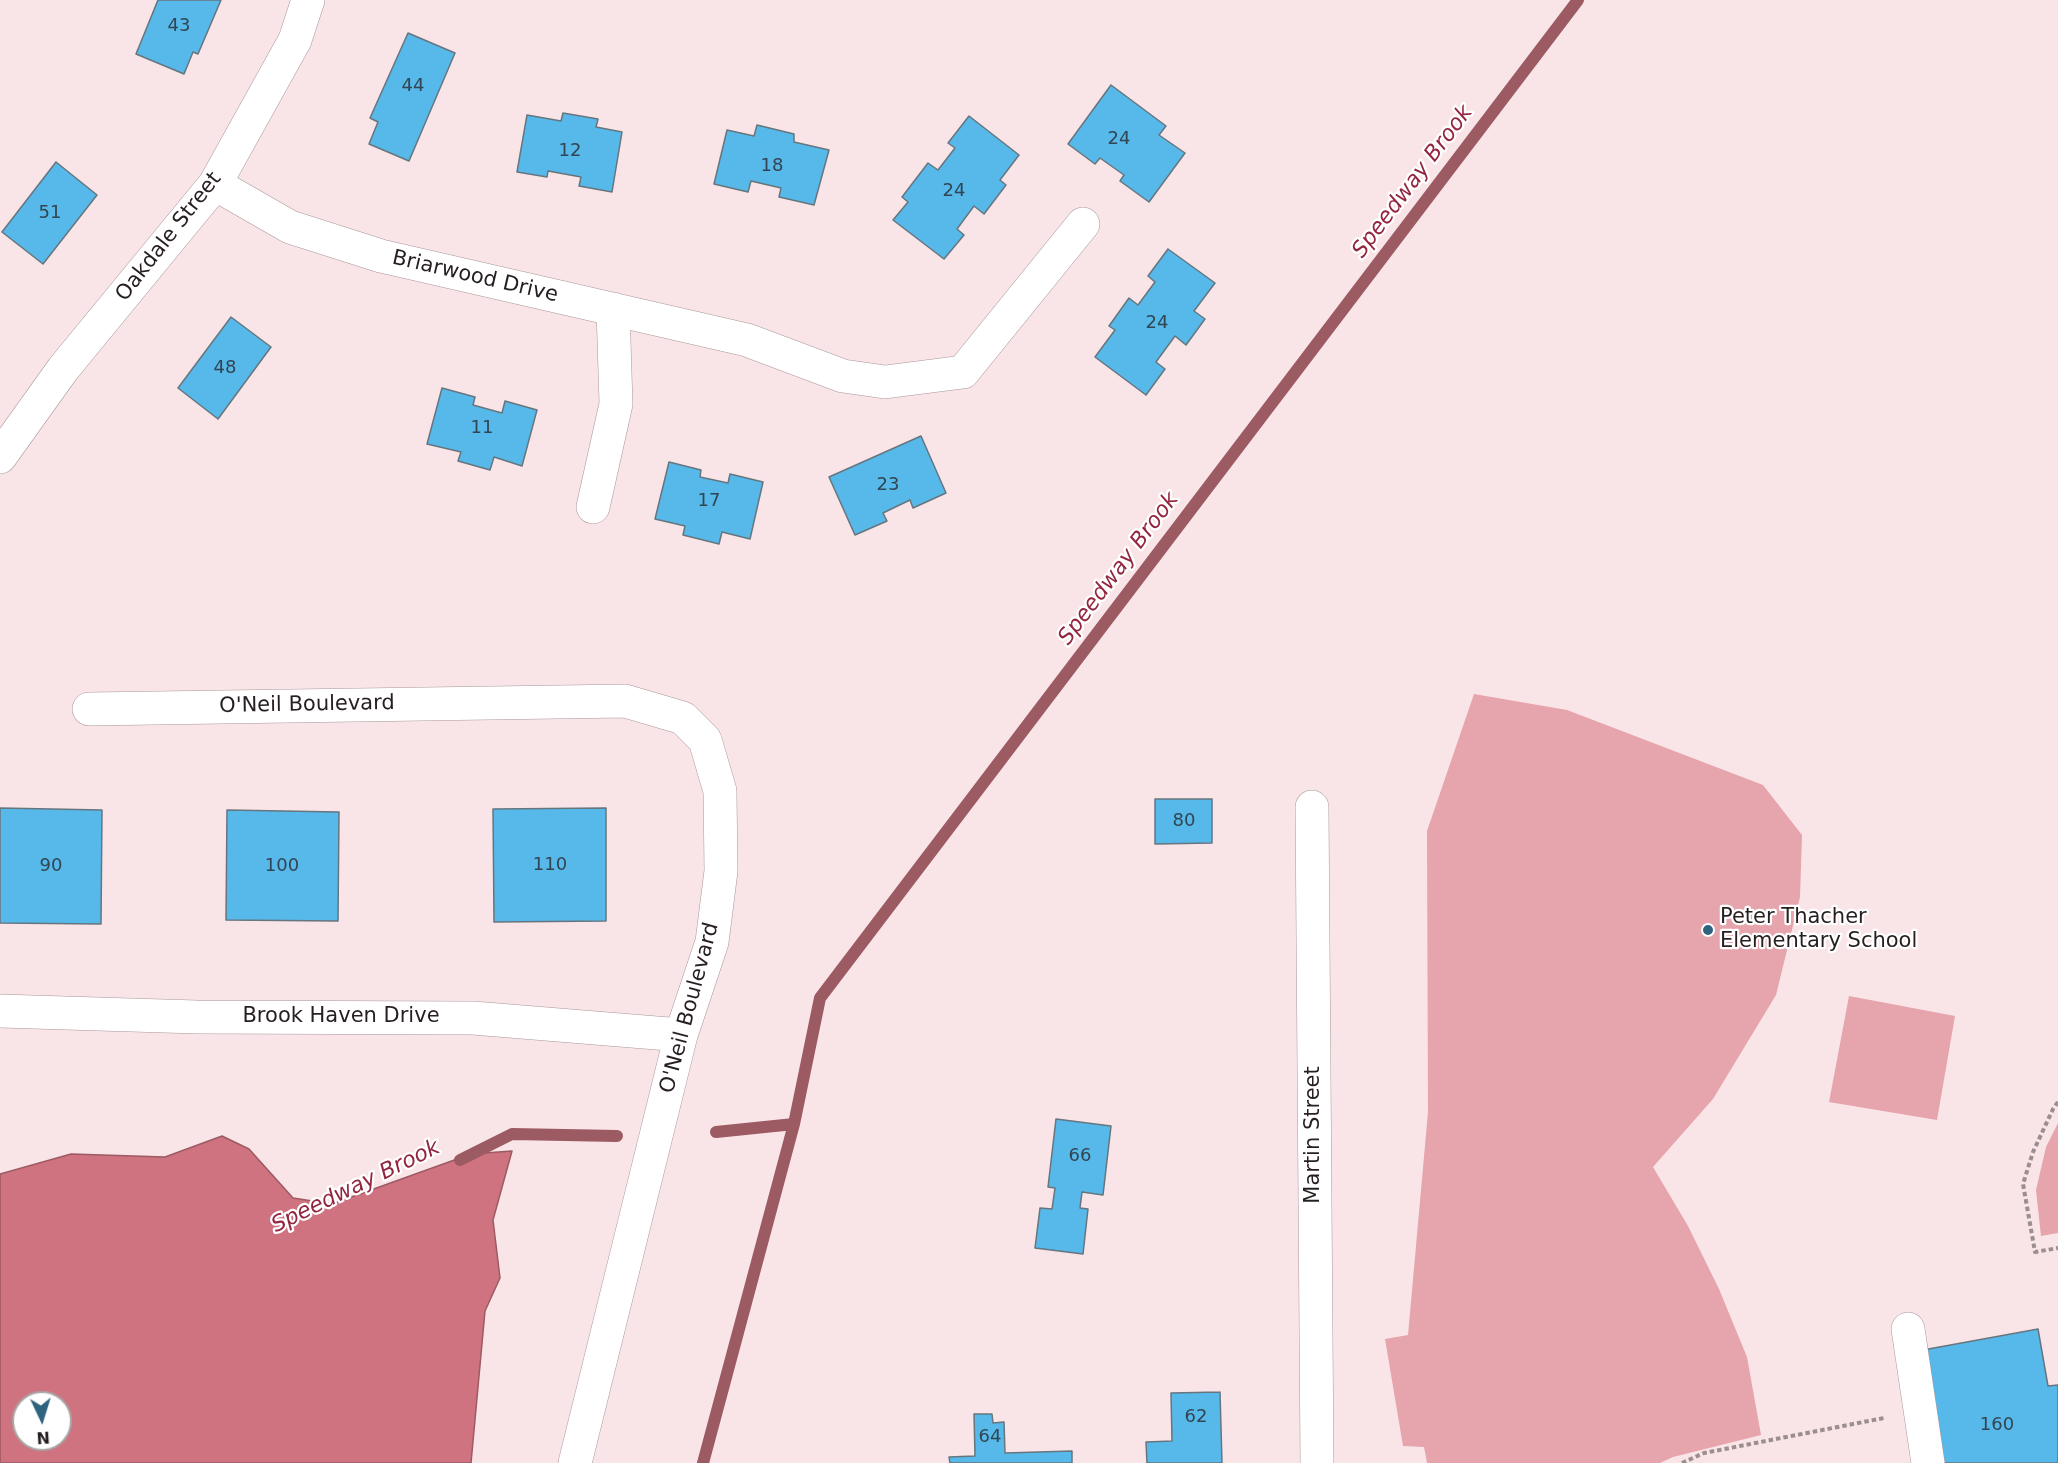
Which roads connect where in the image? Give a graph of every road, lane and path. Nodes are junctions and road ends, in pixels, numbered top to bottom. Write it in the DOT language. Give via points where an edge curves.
graph roads {
  1 [pos="308,0"];
  2 [pos="215,184"];
  3 [pos="1083,224"];
  4 [pos="612,309"];
  5 [pos="0,457"];
  6 [pos="593,507"];
  7 [pos="89,709"];
  8 [pos="1312,807"];
  9 [pos="0,1011"];
  10 [pos="681,1035"];
  11 [pos="2058,1102"];
  12 [pos="2058,1248"];
  13 [pos="1908,1329"];
  14 [pos="1920,1411"];
  15 [pos="575,1463"];
  16 [pos="1317,1463"];
  17 [pos="1682,1463"];
  18 [pos="1928,1463"];
  1 -- 2 [label="street, Oakdale Street" via="295,40"];
  2 -- 4 [label="street, Briarwood Drive" via="290,227 381,256"];
  2 -- 5 [label="street, Oakdale Street" via="63,369"];
  3 -- 4 [label="street, Briarwood Drive" via="963,372 885,382 843,376 747,340"];
  4 -- 6 [label="street" via="616,404"];
  7 -- 10 [label="street, O'Neil Boulevard" via="625,701 683,718 705,740 720,791 721,871 712,942"];
  8 -- 16 [label="street, Martin Street"];
  9 -- 10 [label="street, Brook Haven Drive" via="197,1017 473,1018"];
  10 -- 15 [label="street, O'Neil Boulevard"];
  11 -- 12 [label="path" via="2033,1152 2024,1184 2035,1252"];
  13 -- 14 [label="street"];
  14 -- 17 [label="path" via="1704,1453"];
  14 -- 18 [label="street"];
}
